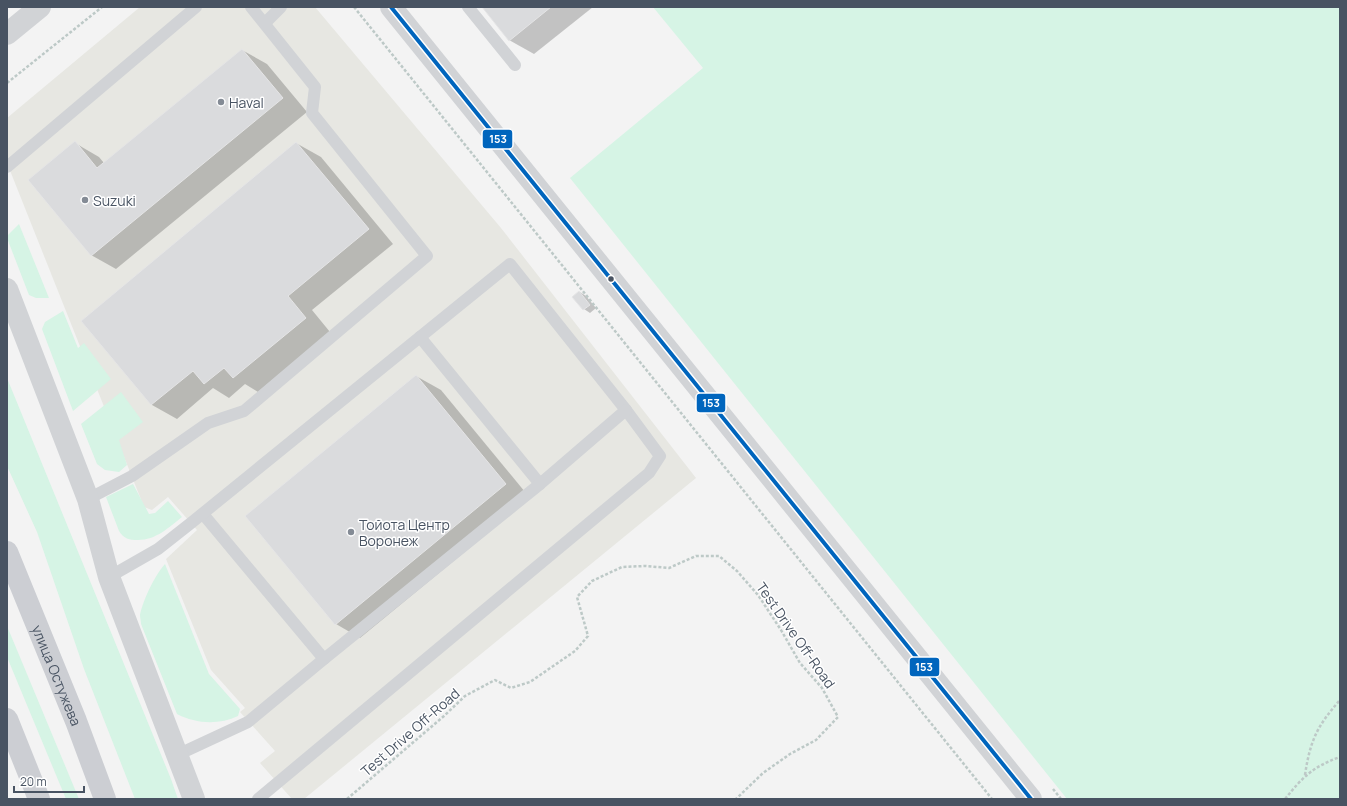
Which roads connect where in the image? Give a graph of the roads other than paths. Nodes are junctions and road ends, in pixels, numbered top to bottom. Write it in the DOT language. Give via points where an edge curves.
graph roads {
  1 [pos="40,7"];
  2 [pos="196,7"];
  3 [pos="251,7"];
  4 [pos="281,7"];
  5 [pos="391,7"];
  6 [pos="468,7"];
  7 [pos="265,23"];
  8 [pos="7,34"];
  9 [pos="515,65"];
  10 [pos="7,167"];
  11 [pos="7,289"];
  12 [pos="420,337"];
  13 [pos="626,410"];
  14 [pos="540,484"];
  15 [pos="88,498"];
  16 [pos="203,514"];
  17 [pos="7,552"];
  18 [pos="109,576"];
  19 [pos="324,659"];
  20 [pos="7,719"];
  21 [pos="177,755"];
  22 [pos="39,799"];
  23 [pos="105,799"];
  24 [pos="194,799"];
  25 [pos="258,799"];
  26 [pos="1031,799"];
  1 -- 8 [label="street"];
  2 -- 10 [label="lane"];
  3 -- 7 [label="lane"];
  4 -- 7 [label="lane"];
  5 -- 26 [label="street"];
  6 -- 9 [label="lane"];
  7 -- 15 [label="lane" via="314,87 312,113 427,256 244,411 208,423 132,476"];
  11 -- 15 [label="street"];
  12 -- 13 [label="lane" via="510,264"];
  12 -- 14 [label="lane"];
  12 -- 16 [label="lane"];
  13 -- 14 [label="lane"];
  13 -- 25 [label="lane" via="660,456 649,473"];
  14 -- 19 [label="lane"];
  15 -- 18 [label="street"];
  16 -- 18 [label="lane" via="158,549"];
  16 -- 19 [label="lane"];
  17 -- 23 [label="main road, улица Остужева"];
  18 -- 21 [label="street"];
  19 -- 21 [label="lane" via="248,722"];
  20 -- 22 [label="main road"];
  21 -- 24 [label="street"];
}
